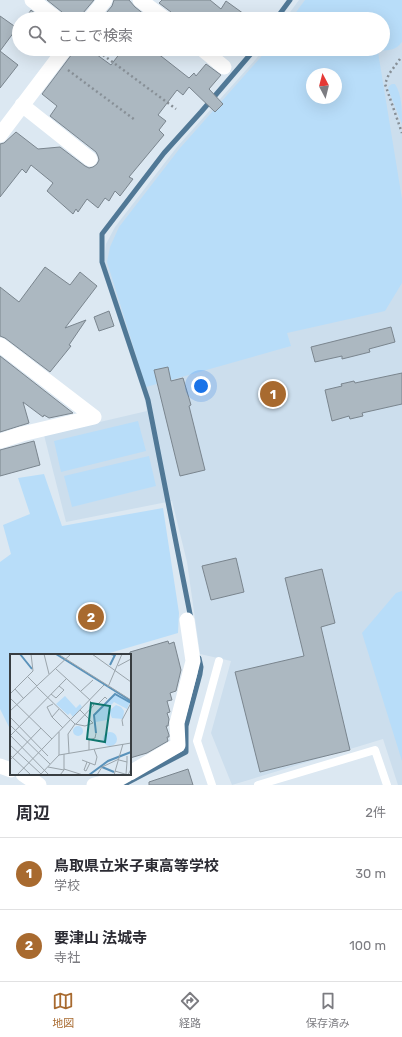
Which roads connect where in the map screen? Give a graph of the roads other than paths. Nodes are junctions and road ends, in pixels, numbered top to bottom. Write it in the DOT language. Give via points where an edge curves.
graph roads {
  1 [pos="32,0"];
  2 [pos="105,0"];
  3 [pos="148,2"];
  4 [pos="48,12"];
  5 [pos="96,12"];
  6 [pos="158,12"];
  7 [pos="59,56"];
  8 [pos="211,56"];
  9 [pos="224,67"];
  10 [pos="22,105"];
  11 [pos="0,134"];
  12 [pos="90,158"];
  13 [pos="0,345"];
  14 [pos="0,441"];
  15 [pos="187,620"];
  16 [pos="219,661"];
  17 [pos="0,766"];
  18 [pos="10,770"];
  19 [pos="131,773"];
  20 [pos="24,775"];
  21 [pos="127,775"];
  22 [pos="39,785"];
  23 [pos="94,785"];
  24 [pos="212,785"];
  25 [pos="258,785"];
  26 [pos="387,785"];
  1 -- 4 [label="street"];
  2 -- 5 [label="street"];
  3 -- 6 [label="street"];
  7 -- 10 [label="street"];
  8 -- 9 [label="street"];
  10 -- 11 [label="street"];
  10 -- 12 [label="street"];
  13 -- 14 [label="street" via="94,417"];
  15 -- 19 [label="street" via="193,661 177,723 178,745"];
  16 -- 24 [label="lane" via="197,741"];
  17 -- 18 [label="street"];
  20 -- 22 [label="street"];
  21 -- 23 [label="street"];
  25 -- 26 [label="lane" via="375,750"];
}
